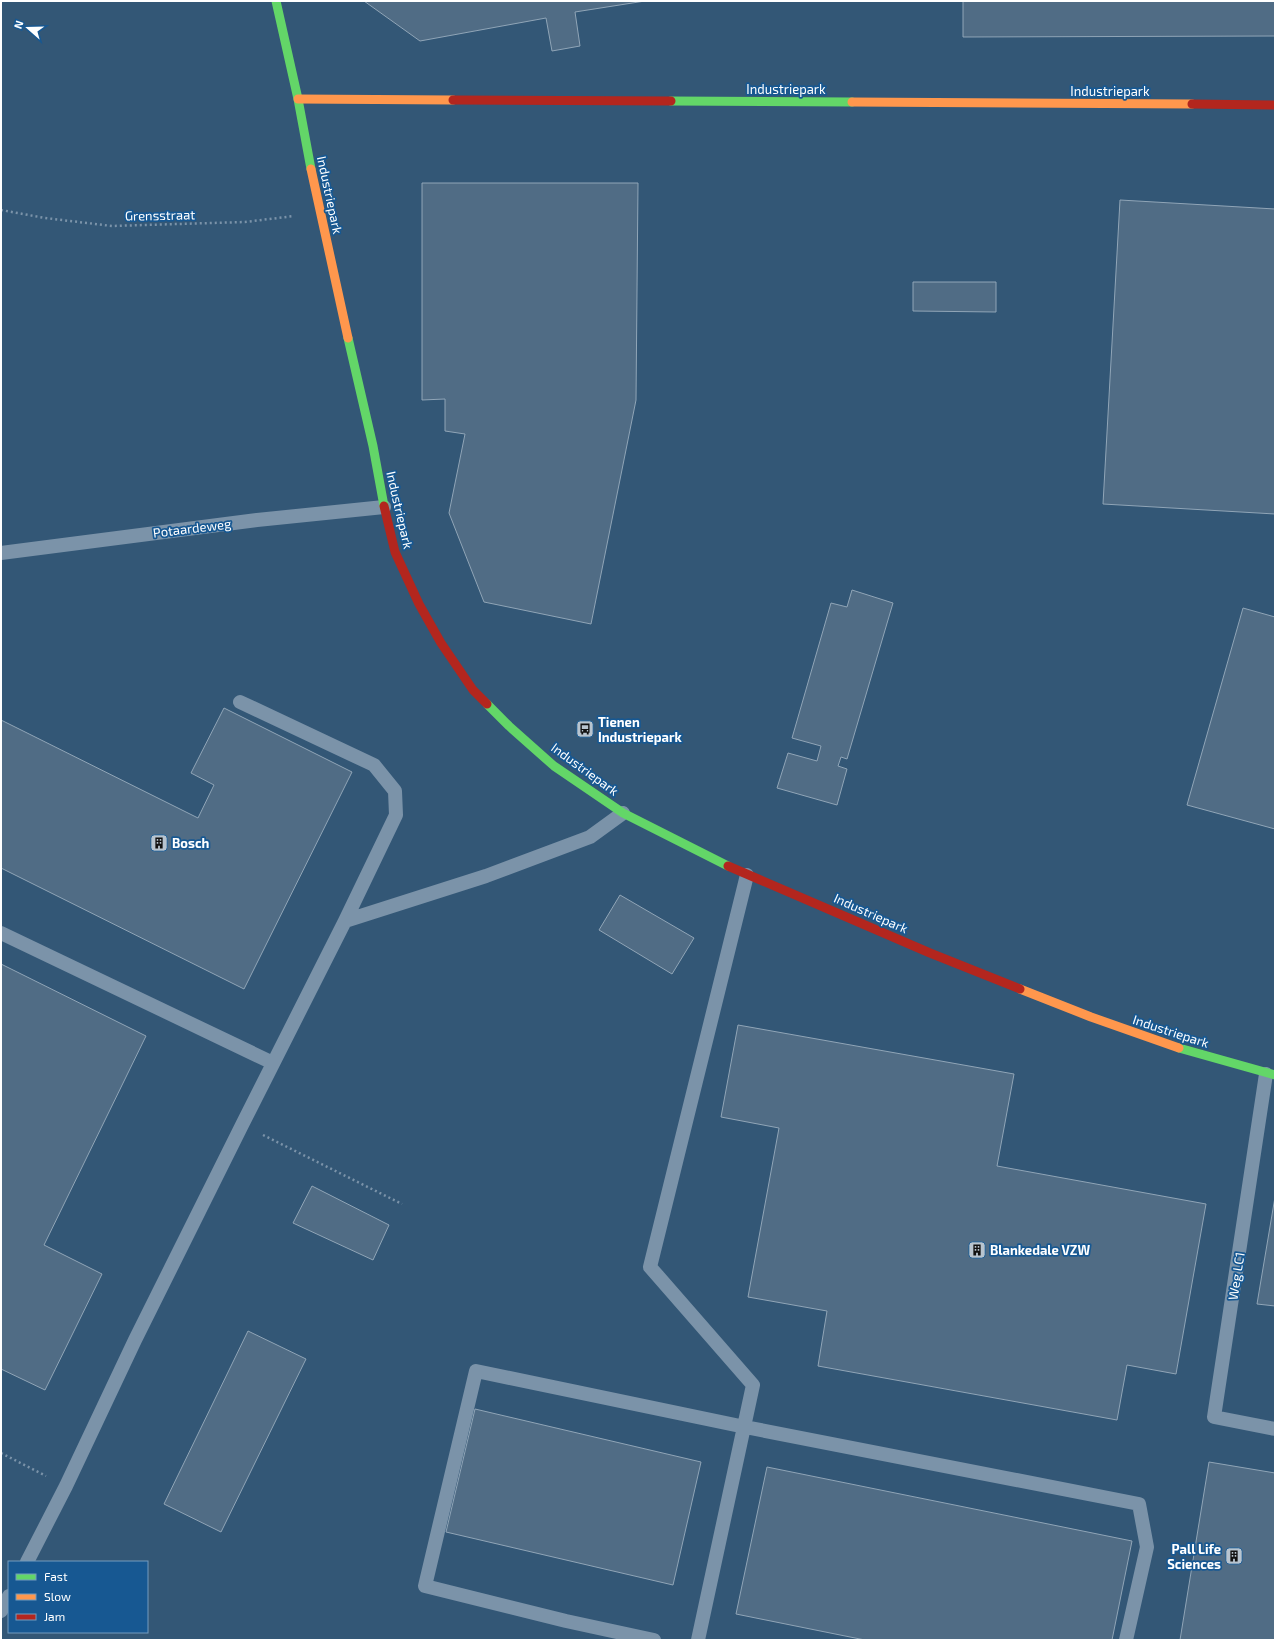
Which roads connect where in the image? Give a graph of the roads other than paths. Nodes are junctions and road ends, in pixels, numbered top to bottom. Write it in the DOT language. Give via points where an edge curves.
graph roads {
  1 [pos="276,1"];
  2 [pos="298,98"];
  3 [pos="1275,105"];
  4 [pos="384,507"];
  5 [pos="1,553"];
  6 [pos="240,702"];
  7 [pos="623,813"];
  8 [pos="747,875"];
  9 [pos="345,921"];
  10 [pos="1,933"];
  11 [pos="273,1063"];
  12 [pos="1270,1074"];
  13 [pos="745,1427"];
  14 [pos="1275,1429"];
  15 [pos="28,1561"];
  16 [pos="8,1598"];
  17 [pos="1,1611"];
  18 [pos="654,1640"];
  19 [pos="698,1640"];
  20 [pos="1126,1640"];
  1 -- 2 [label="street, Industriepark"];
  2 -- 3 [label="street, Industriepark"];
  2 -- 4 [label="street, Industriepark" via="320,213 373,446"];
  4 -- 5 [label="lane, Potaardeweg" via="257,520"];
  4 -- 7 [label="street, Industriepark" via="395,552 419,604 441,643 473,690 554,766"];
  6 -- 9 [label="lane" via="374,765 394,791 396,815"];
  7 -- 8 [label="street, Industriepark"];
  7 -- 9 [label="lane" via="590,837 486,876"];
  8 -- 12 [label="street, Industriepark" via="930,953 1091,1017 1178,1048"];
  8 -- 13 [label="lane" via="650,1267 753,1385"];
  9 -- 11 [label="lane"];
  10 -- 11 [label="lane"];
  11 -- 15 [label="lane"];
  12 -- 14 [label="lane, Weg LC1" via="1214,1418"];
  13 -- 18 [label="lane" via="476,1371 426,1586"];
  13 -- 19 [label="lane"];
  13 -- 20 [label="lane" via="1139,1504 1147,1547"];
  16 -- 17 [label="lane"];
}
